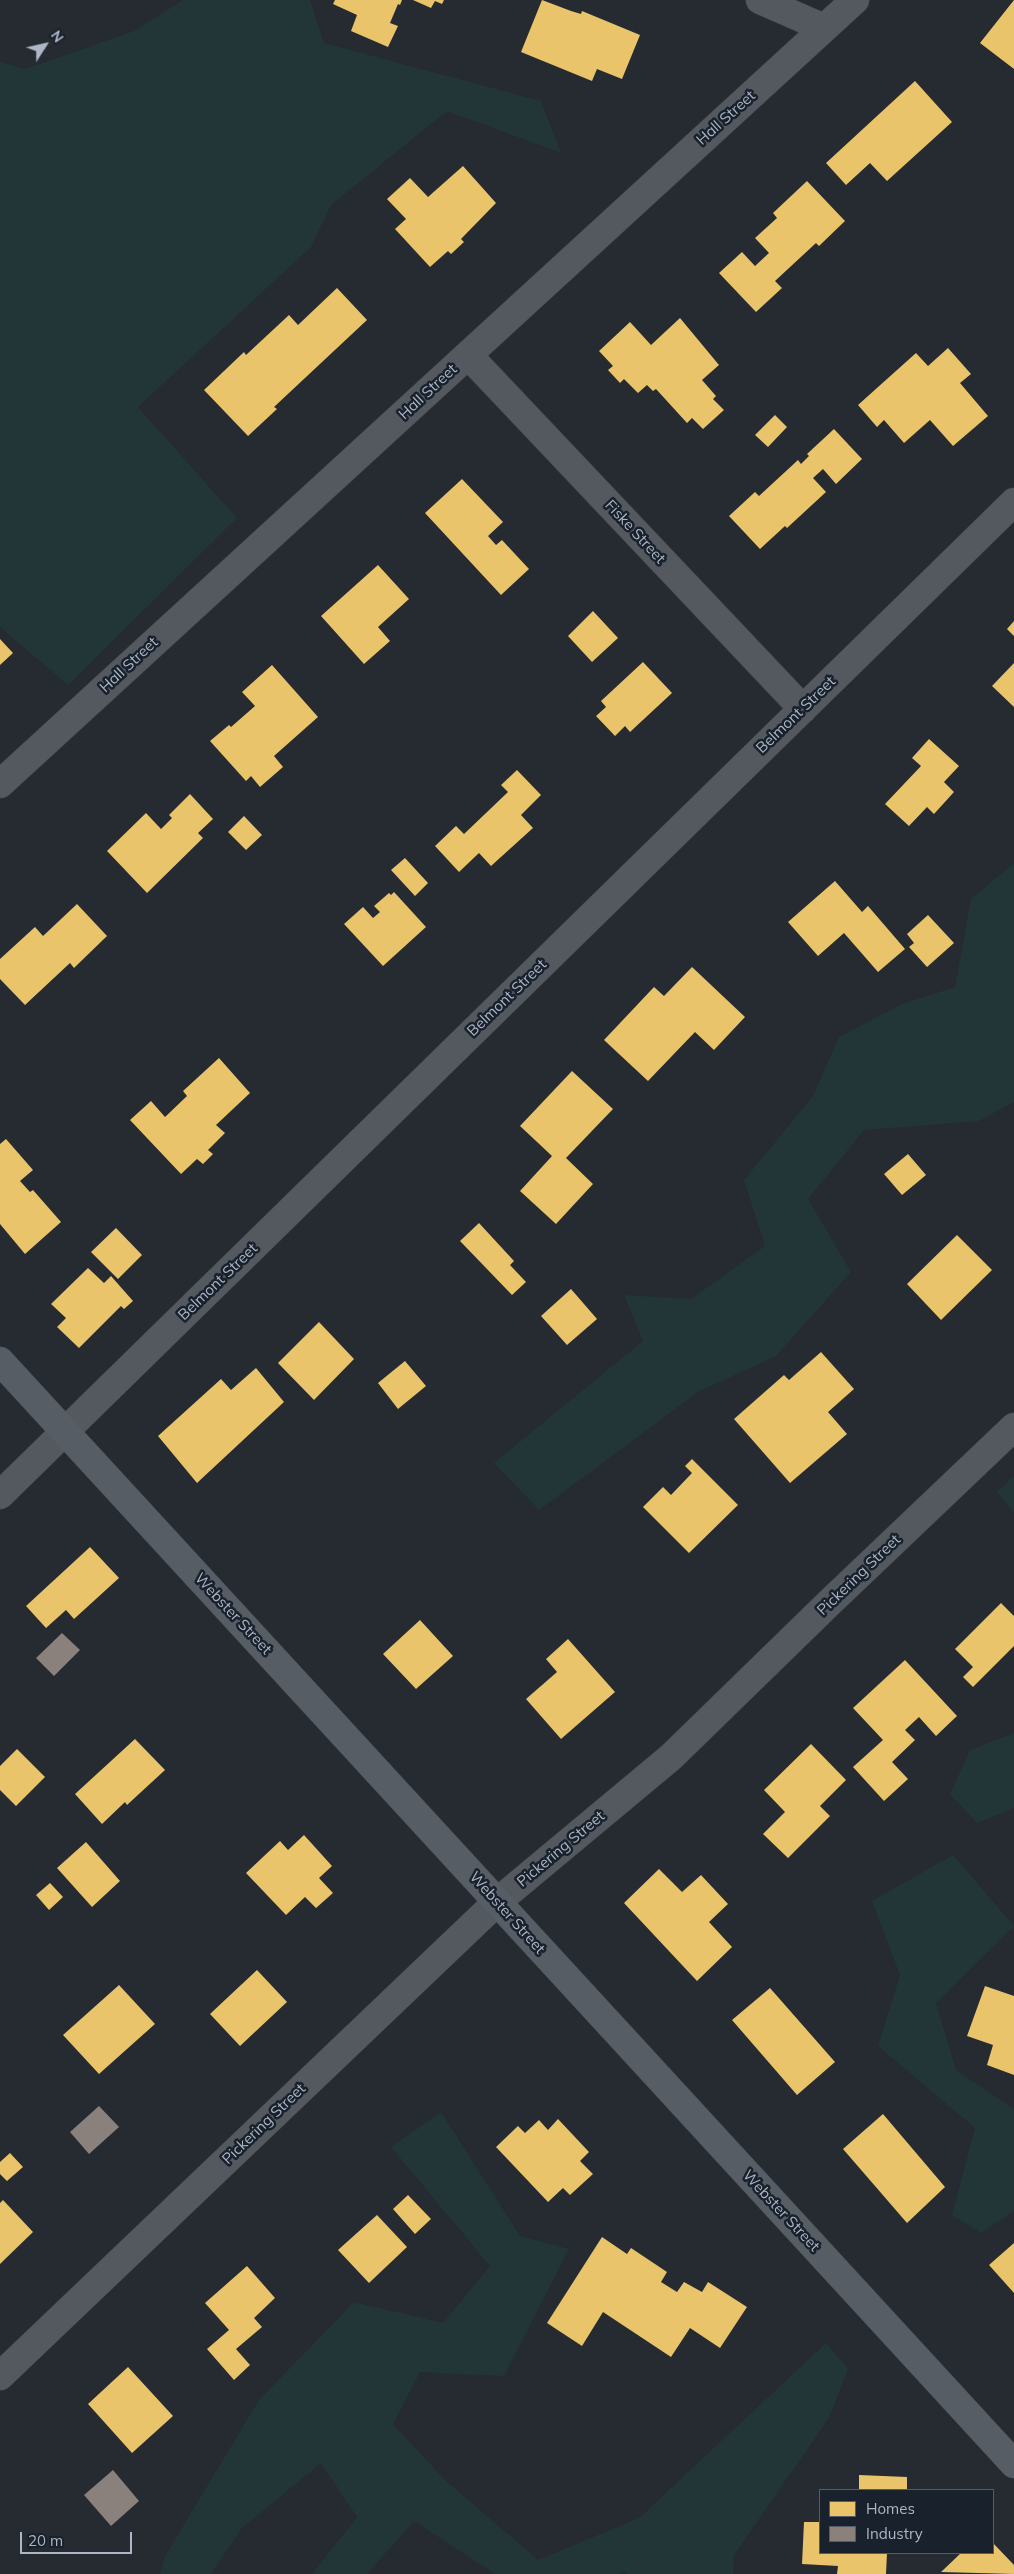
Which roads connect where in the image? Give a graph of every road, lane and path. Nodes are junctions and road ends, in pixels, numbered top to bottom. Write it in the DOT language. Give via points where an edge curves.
graph roads {
  1 [pos="760,0"];
  2 [pos="855,0"];
  3 [pos="824,28"];
  4 [pos="468,355"];
  5 [pos="1014,502"];
  6 [pos="802,709"];
  7 [pos="0,784"];
  8 [pos="0,1361"];
  9 [pos="1014,1427"];
  10 [pos="65,1432"];
  11 [pos="0,1495"];
  12 [pos="498,1902"];
  13 [pos="0,2376"];
  14 [pos="1014,2464"];
  1 -- 3 [label="street"];
  2 -- 3 [label="street, Hall Street"];
  3 -- 4 [label="street, Hall Street"];
  4 -- 6 [label="street, Fiske Street"];
  4 -- 7 [label="street, Hall Street"];
  5 -- 6 [label="street, Belmont Street"];
  6 -- 10 [label="street, Belmont Street"];
  8 -- 10 [label="street, Webster Street"];
  9 -- 12 [label="street, Pickering Street" via="671,1757"];
  10 -- 11 [label="street, Belmont Street"];
  10 -- 12 [label="street, Webster Street"];
  12 -- 13 [label="street, Pickering Street"];
  12 -- 14 [label="street, Webster Street"];
}
